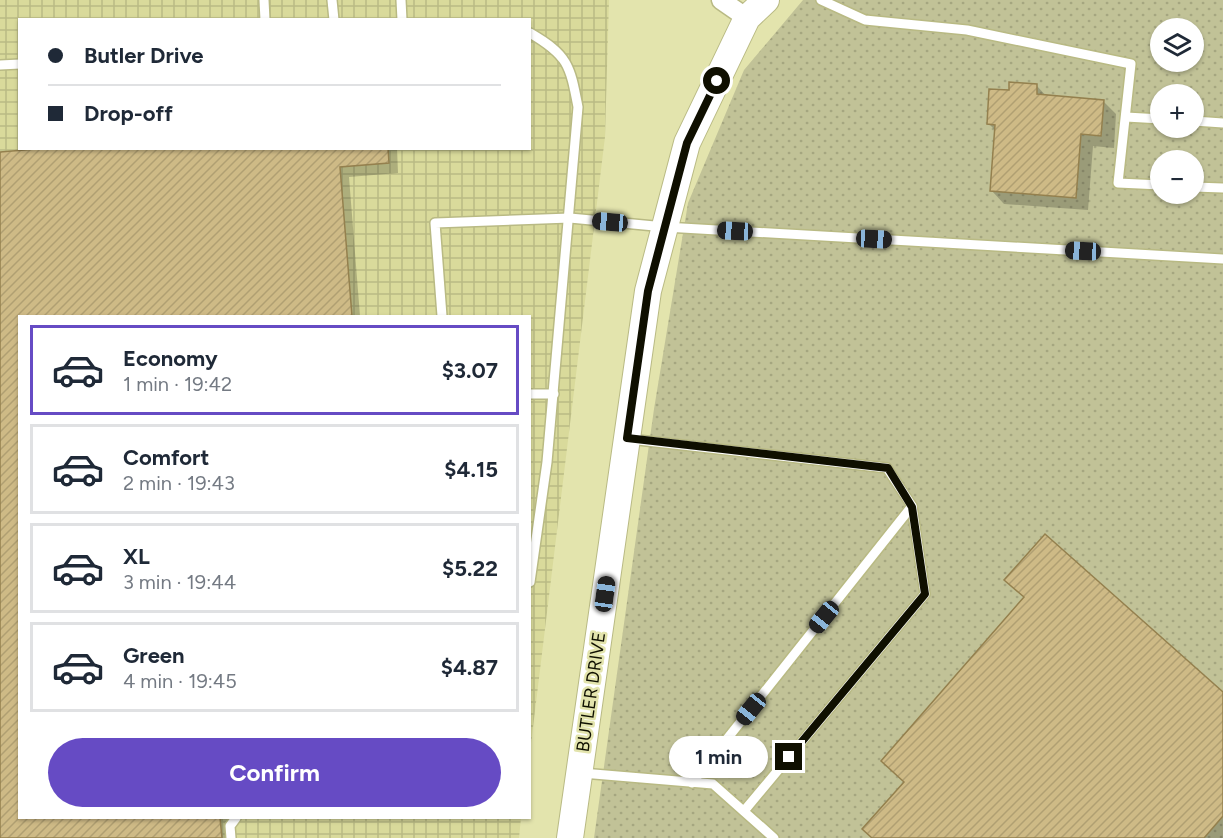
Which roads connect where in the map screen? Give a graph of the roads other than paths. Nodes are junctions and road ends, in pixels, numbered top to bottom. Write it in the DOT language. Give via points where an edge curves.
graph roads {
  1 [pos="264,0"];
  2 [pos="332,0"];
  3 [pos="401,0"];
  4 [pos="720,0"];
  5 [pos="766,0"];
  6 [pos="821,0"];
  7 [pos="266,18"];
  8 [pos="334,18"];
  9 [pos="402,18"];
  10 [pos="747,18"];
  11 [pos="531,34"];
  12 [pos="18,64"];
  13 [pos="0,65"];
  14 [pos="1125,117"];
  15 [pos="1150,118"];
  16 [pos="1204,122"];
  17 [pos="1223,123"];
  18 [pos="1150,184"];
  19 [pos="1204,187"];
  20 [pos="1223,188"];
  21 [pos="570,218"];
  22 [pos="665,227"];
  23 [pos="1223,259"];
  24 [pos="442,315"];
  25 [pos="531,394"];
  26 [pos="554,394"];
  27 [pos="627,438"];
  28 [pos="912,507"];
  29 [pos="534,523"];
  30 [pos="531,567"];
  31 [pos="579,772"];
  32 [pos="692,783"];
  33 [pos="744,811"];
  34 [pos="235,819"];
  35 [pos="231,838"];
  36 [pos="570,838"];
  37 [pos="774,838"];
  1 -- 7 [label="lane"];
  2 -- 8 [label="lane"];
  3 -- 9 [label="lane"];
  4 -- 10 [label="street"];
  5 -- 10 [label="street, BUTLER DRIVE"];
  6 -- 14 [label="lane" via="865,20 968,30 1131,64"];
  10 -- 22 [label="street, BUTLER DRIVE" via="687,143"];
  11 -- 21 [label="lane" via="555,47 572,73 578,107"];
  12 -- 13 [label="lane"];
  14 -- 15 [label="lane"];
  14 -- 18 [label="lane" via="1118,183"];
  16 -- 17 [label="lane"];
  19 -- 20 [label="lane"];
  21 -- 22 [label="lane"];
  21 -- 24 [label="lane" via="435,223"];
  21 -- 26 [label="lane"];
  22 -- 23 [label="lane"];
  22 -- 27 [label="street, BUTLER DRIVE" via="648,291"];
  25 -- 26 [label="lane"];
  26 -- 29 [label="lane"];
  27 -- 28 [label="lane" via="888,468"];
  27 -- 31 [label="street, BUTLER DRIVE"];
  28 -- 32 [label="lane"];
  28 -- 33 [label="lane" via="925,594"];
  29 -- 30 [label="lane"];
  31 -- 32 [label="lane"];
  31 -- 36 [label="street, BUTLER DRIVE"];
  32 -- 33 [label="lane" via="713,784"];
  33 -- 37 [label="lane"];
  34 -- 35 [label="lane" via="230,826"];
}
